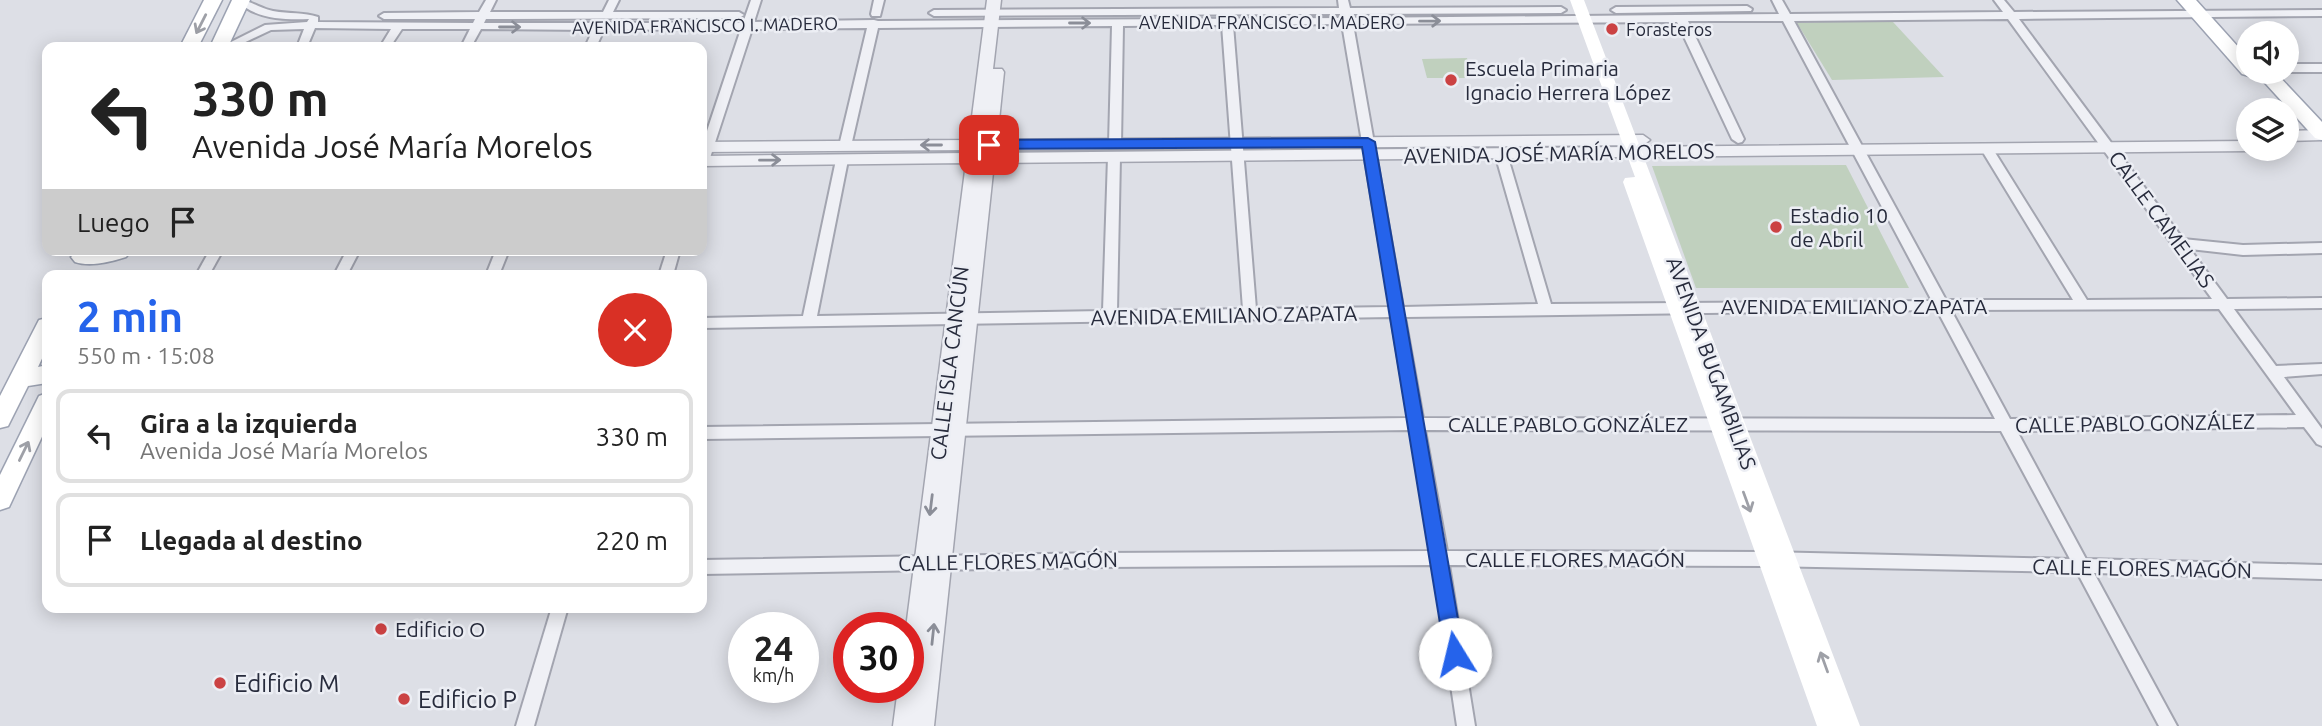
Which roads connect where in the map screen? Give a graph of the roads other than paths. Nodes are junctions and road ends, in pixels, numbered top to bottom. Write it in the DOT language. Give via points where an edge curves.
graph roads {
  1 [pos="213,0"];
  2 [pos="241,0"];
  3 [pos="491,0"];
  4 [pos="614,0"];
  5 [pos="756,0"];
  6 [pos="879,0"];
  7 [pos="2322,4"];
  8 [pos="1461,5"];
  9 [pos="2198,6"];
  10 [pos="2004,7"];
  11 [pos="1678,9"];
  12 [pos="1782,9"];
  13 [pos="1574,10"];
  14 [pos="998,11"];
  15 [pos="1117,11"];
  16 [pos="1226,11"];
  17 [pos="1345,11"];
  18 [pos="2322,13"];
  19 [pos="875,18"];
  20 [pos="313,20"];
  21 [pos="750,20"];
  22 [pos="479,21"];
  23 [pos="603,22"];
  24 [pos="398,26"];
  25 [pos="192,42"];
  26 [pos="221,42"];
  27 [pos="237,42"];
  28 [pos="304,42"];
  29 [pos="388,42"];
  30 [pos="468,42"];
  31 [pos="593,42"];
  32 [pos="2236,42"];
  33 [pos="2236,54"];
  34 [pos="2299,68"];
  35 [pos="2322,68"];
  36 [pos="2261,84"];
  37 [pos="2274,84"];
  38 [pos="2273,98"];
  39 [pos="2299,125"];
  40 [pos="2236,137"];
  41 [pos="1738,139"];
  42 [pos="2314,141"];
  43 [pos="2106,142"];
  44 [pos="707,144"];
  45 [pos="1856,144"];
  46 [pos="1624,146"];
  47 [pos="2236,146"];
  48 [pos="1370,148"];
  49 [pos="1987,149"];
  50 [pos="1115,150"];
  51 [pos="1237,150"];
  52 [pos="982,152"];
  53 [pos="843,153"];
  54 [pos="1502,154"];
  55 [pos="707,156"];
  56 [pos="2179,243"];
  57 [pos="2322,248"];
  58 [pos="100,256"];
  59 [pos="80,261"];
  60 [pos="2322,303"];
  61 [pos="2083,304"];
  62 [pos="2223,304"];
  63 [pos="1684,307"];
  64 [pos="1944,307"];
  65 [pos="1546,309"];
  66 [pos="1396,312"];
  67 [pos="1250,314"];
  68 [pos="1110,317"];
  69 [pos="809,320"];
  70 [pos="961,320"];
  71 [pos="707,323"];
  72 [pos="42,336"];
  73 [pos="2322,369"];
  74 [pos="2272,372"];
  75 [pos="42,375"];
  76 [pos="21,378"];
  77 [pos="42,412"];
  78 [pos="0,419"];
  79 [pos="2308,421"];
  80 [pos="1726,423"];
  81 [pos="1416,424"];
  82 [pos="2008,425"];
  83 [pos="948,432"];
  84 [pos="707,433"];
  85 [pos="2322,440"];
  86 [pos="1,495"];
  87 [pos="1440,558"];
  88 [pos="1777,560"];
  89 [pos="933,561"];
  90 [pos="707,567"];
  91 [pos="2085,567"];
  92 [pos="2322,572"];
  93 [pos="558,613"];
  94 [pos="525,726"];
  95 [pos="904,726"];
  96 [pos="923,726"];
  97 [pos="1466,726"];
  98 [pos="1829,726"];
  99 [pos="1848,726"];
  100 [pos="2168,726"];
  1 -- 25 [label="main road, one-way"];
  2 -- 20 [label="street, AVENIDA FRANCISCO I. MADERO" via="258,12"];
  2 -- 26 [label="main road"];
  3 -- 22 [label="street"];
  4 -- 23 [label="street"];
  5 -- 21 [label="street"];
  6 -- 19 [label="street"];
  7 -- 9 [label="street, AVENIDA FRANCISCO I. MADERO"];
  8 -- 13 [label="street, AVENIDA FRANCISCO I. MADERO"];
  8 -- 17 [label="street, AVENIDA FRANCISCO I. MADERO"];
  9 -- 10 [label="street, AVENIDA FRANCISCO I. MADERO"];
  9 -- 18 [label="street, AVENIDA FRANCISCO I. MADERO"];
  9 -- 32 [label="main road"];
  9 -- 33 [label="main road"];
  10 -- 12 [label="street, AVENIDA FRANCISCO I. MADERO"];
  10 -- 43 [label="street, CALLE CAMELIAS"];
  11 -- 12 [label="street, AVENIDA FRANCISCO I. MADERO"];
  11 -- 13 [label="street, AVENIDA FRANCISCO I. MADERO"];
  11 -- 41 [label="street"];
  12 -- 45 [label="street"];
  17 -- 13 [label="street, AVENIDA FRANCISCO I. MADERO, one-way"];
  13 -- 46 [label="main road, AVENIDA BUGAMBILIAS"];
  14 -- 15 [label="street, AVENIDA FRANCISCO I. MADERO"];
  14 -- 19 [label="street, AVENIDA FRANCISCO I. MADERO"];
  14 -- 52 [label="street, CALLE ISLA CANCÚN"];
  15 -- 16 [label="street, AVENIDA FRANCISCO I. MADERO"];
  15 -- 50 [label="street"];
  16 -- 17 [label="street, AVENIDA FRANCISCO I. MADERO"];
  16 -- 51 [label="street"];
  17 -- 48 [label="street"];
  19 -- 21 [label="street, AVENIDA FRANCISCO I. MADERO"];
  19 -- 53 [label="street"];
  20 -- 22 [label="street, AVENIDA FRANCISCO I. MADERO"];
  20 -- 24 [label="street, AVENIDA FRANCISCO I. MADERO"];
  20 -- 27 [label="street, AVENIDA FRANCISCO I. MADERO" via="269,27"];
  20 -- 28 [label="street"];
  21 -- 23 [label="street, AVENIDA FRANCISCO I. MADERO"];
  21 -- 44 [label="street"];
  22 -- 23 [label="street, AVENIDA FRANCISCO I. MADERO"];
  22 -- 24 [label="street, AVENIDA FRANCISCO I. MADERO"];
  22 -- 30 [label="street"];
  23 -- 31 [label="street"];
  24 -- 29 [label="street"];
  34 -- 35 [label="street"];
  36 -- 38 [label="main road"];
  37 -- 42 [label="main road"];
  39 -- 42 [label="main road"];
  40 -- 43 [label="street, AVENIDA JOSÉ MARÍA MORELOS"];
  41 -- 45 [label="street, AVENIDA JOSÉ MARÍA MORELOS"];
  41 -- 46 [label="street, AVENIDA JOSÉ MARÍA MORELOS"];
  43 -- 45 [label="street, AVENIDA JOSÉ MARÍA MORELOS"];
  43 -- 47 [label="street, AVENIDA JOSÉ MARÍA MORELOS"];
  43 -- 49 [label="street, AVENIDA JOSÉ MARÍA MORELOS"];
  43 -- 56 [label="street, CALLE CAMELIAS"];
  45 -- 46 [label="street, AVENIDA JOSÉ MARÍA MORELOS"];
  45 -- 49 [label="street, AVENIDA JOSÉ MARÍA MORELOS"];
  45 -- 64 [label="street"];
  46 -- 48 [label="street, AVENIDA JOSÉ MARÍA MORELOS"];
  46 -- 54 [label="street, AVENIDA JOSÉ MARÍA MORELOS"];
  46 -- 63 [label="main road, AVENIDA BUGAMBILIAS"];
  48 -- 51 [label="street, AVENIDA JOSÉ MARÍA MORELOS"];
  48 -- 54 [label="street, AVENIDA JOSÉ MARÍA MORELOS"];
  48 -- 66 [label="street"];
  49 -- 61 [label="street"];
  50 -- 51 [label="street, AVENIDA JOSÉ MARÍA MORELOS"];
  50 -- 52 [label="street, AVENIDA JOSÉ MARÍA MORELOS"];
  50 -- 68 [label="street"];
  51 -- 67 [label="street"];
  52 -- 53 [label="street, AVENIDA JOSÉ MARÍA MORELOS"];
  52 -- 70 [label="street, CALLE ISLA CANCÚN"];
  53 -- 55 [label="street, AVENIDA JOSÉ MARÍA MORELOS"];
  53 -- 69 [label="street"];
  54 -- 65 [label="street"];
  56 -- 57 [label="street" via="2243,250"];
  56 -- 62 [label="street, CALLE CAMELIAS"];
  58 -- 59 [label="main road"];
  60 -- 62 [label="street, AVENIDA EMILIANO ZAPATA"];
  61 -- 62 [label="street, AVENIDA EMILIANO ZAPATA"];
  61 -- 64 [label="street, AVENIDA EMILIANO ZAPATA"];
  62 -- 74 [label="street, CALLE CAMELIAS"];
  63 -- 64 [label="street, AVENIDA EMILIANO ZAPATA"];
  63 -- 65 [label="street, AVENIDA EMILIANO ZAPATA"];
  63 -- 80 [label="main road, AVENIDA BUGAMBILIAS"];
  64 -- 82 [label="street"];
  65 -- 66 [label="street, AVENIDA EMILIANO ZAPATA"];
  66 -- 67 [label="street, AVENIDA EMILIANO ZAPATA"];
  66 -- 81 [label="street"];
  67 -- 68 [label="street, AVENIDA EMILIANO ZAPATA"];
  68 -- 70 [label="street, AVENIDA EMILIANO ZAPATA"];
  69 -- 70 [label="street, AVENIDA EMILIANO ZAPATA"];
  69 -- 71 [label="street, AVENIDA EMILIANO ZAPATA"];
  70 -- 83 [label="street, CALLE ISLA CANCÚN"];
  72 -- 76 [label="main road"];
  73 -- 74 [label="street"];
  74 -- 79 [label="street, CALLE CAMELIAS"];
  75 -- 76 [label="main road"];
  76 -- 78 [label="main road"];
  86 -- 77 [label="main road, one-way"];
  79 -- 82 [label="street, CALLE PABLO GONZÁLEZ"];
  79 -- 85 [label="street, CALLE CAMELIAS"];
  80 -- 81 [label="street, CALLE PABLO GONZÁLEZ"];
  80 -- 82 [label="street, CALLE PABLO GONZÁLEZ"];
  80 -- 88 [label="main road, AVENIDA BUGAMBILIAS"];
  81 -- 83 [label="street, CALLE PABLO GONZÁLEZ"];
  81 -- 87 [label="street"];
  82 -- 91 [label="street"];
  83 -- 84 [label="street, CALLE PABLO GONZÁLEZ"];
  83 -- 89 [label="street, CALLE ISLA CANCÚN"];
  87 -- 88 [label="street, CALLE FLORES MAGÓN"];
  87 -- 89 [label="street, CALLE FLORES MAGÓN"];
  87 -- 97 [label="street"];
  88 -- 91 [label="street, CALLE FLORES MAGÓN"];
  88 -- 98 [label="main road, AVENIDA BUGAMBILIAS"];
  99 -- 88 [label="main road, AVENIDA BUGAMBILIAS, one-way"];
  89 -- 90 [label="street, CALLE FLORES MAGÓN"];
  89 -- 95 [label="street, CALLE ISLA CANCÚN"];
  96 -- 89 [label="street, CALLE ISLA CANCÚN, one-way"];
  91 -- 92 [label="street, CALLE FLORES MAGÓN"];
  91 -- 100 [label="street"];
  93 -- 94 [label="street"];
}
